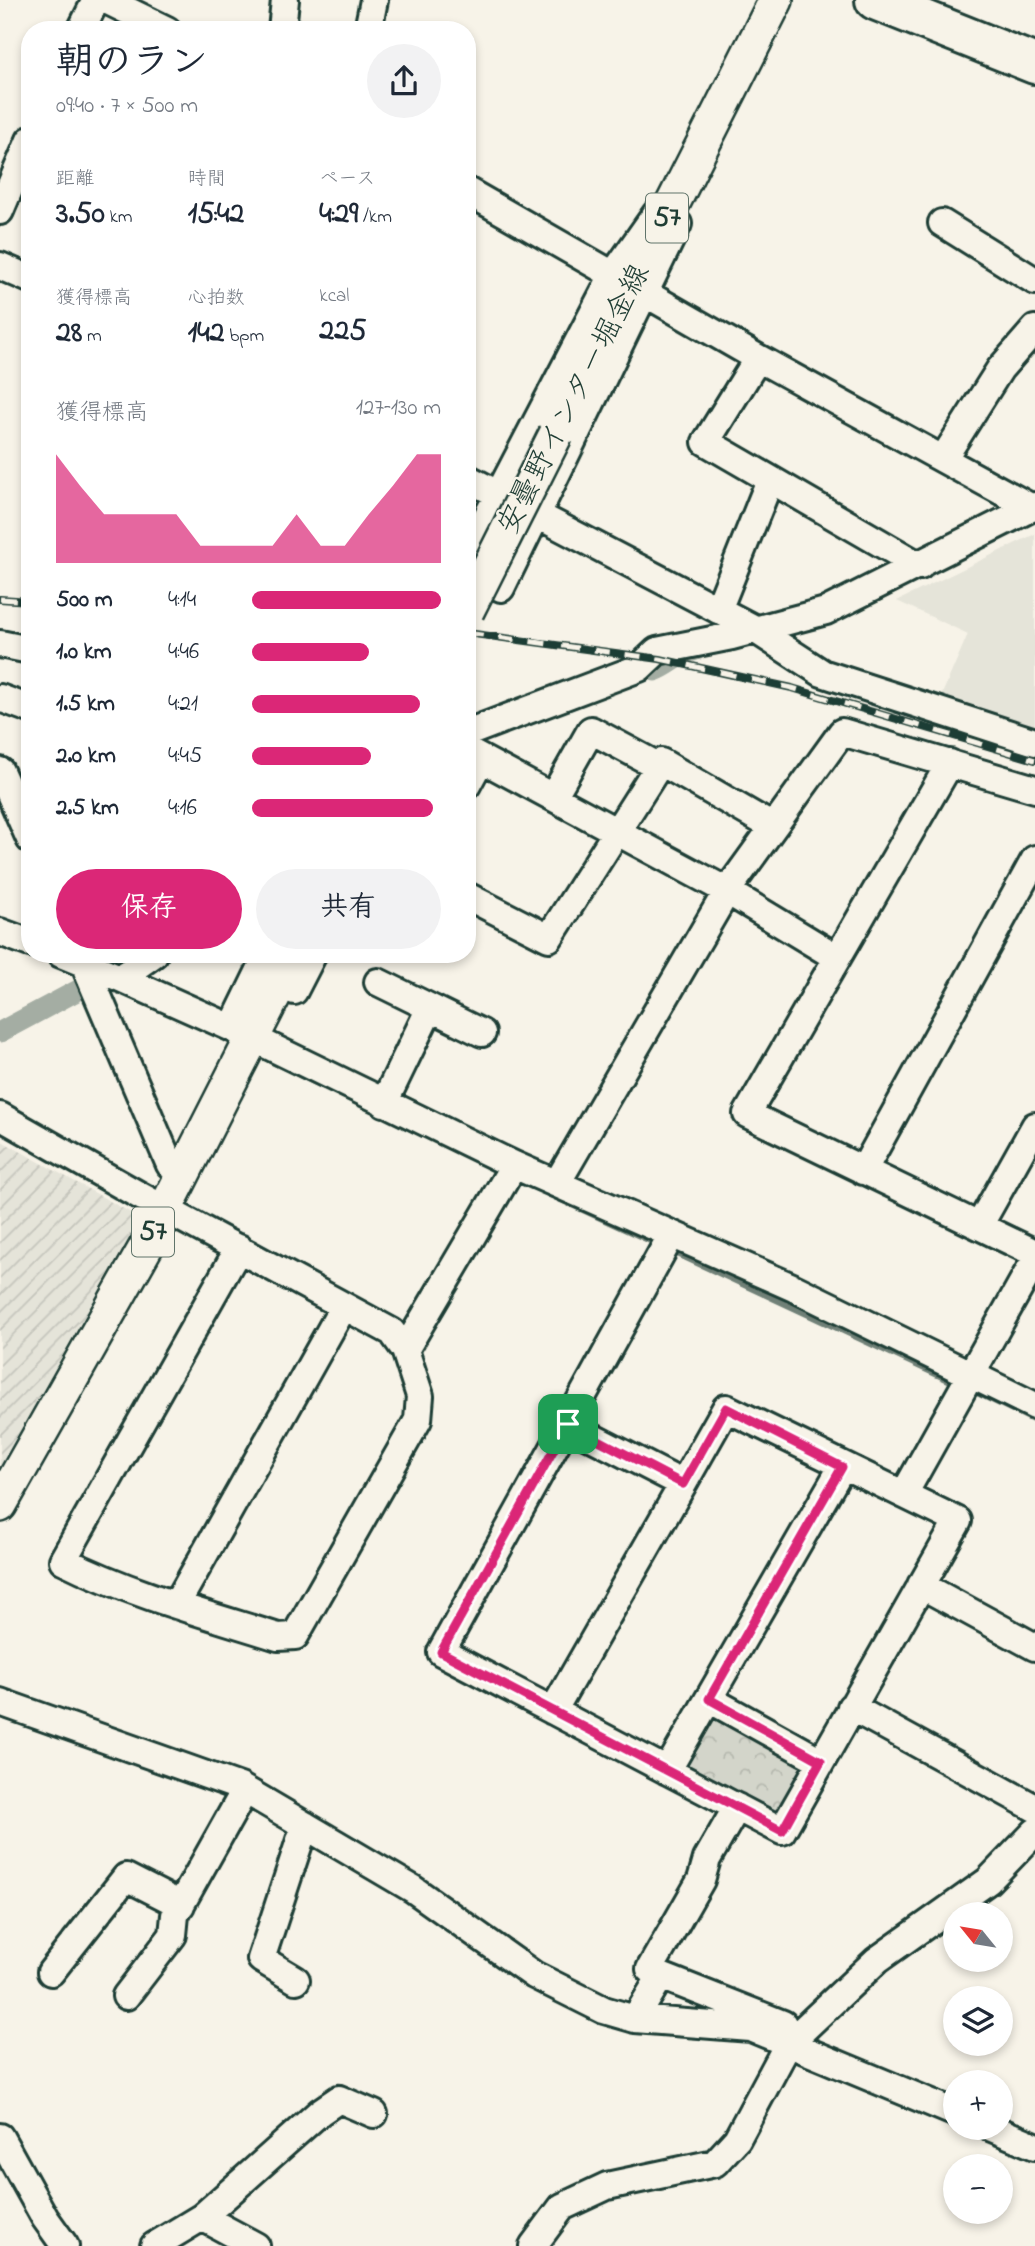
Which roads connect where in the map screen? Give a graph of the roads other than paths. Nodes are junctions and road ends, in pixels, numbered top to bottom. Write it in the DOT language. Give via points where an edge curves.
graph roads {
  1 [pos="96,0"];
  2 [pos="106,0"];
  3 [pos="285,0"];
  4 [pos="373,0"];
  5 [pos="776,0"];
  6 [pos="875,0"];
  7 [pos="86,21"];
  8 [pos="149,21"];
  9 [pos="283,21"];
  10 [pos="370,21"];
  11 [pos="1035,64"];
  12 [pos="21,161"];
  13 [pos="476,196"];
  14 [pos="0,211"];
  15 [pos="942,222"];
  16 [pos="0,266"];
  17 [pos="21,275"];
  18 [pos="1035,281"];
  19 [pos="631,285"];
  20 [pos="1035,329"];
  21 [pos="758,358"];
  22 [pos="943,459"];
  23 [pos="770,480"];
  24 [pos="476,483"];
  25 [pos="500,495"];
  26 [pos="1034,507"];
  27 [pos="538,515"];
  28 [pos="476,539"];
  29 [pos="920,566"];
  30 [pos="476,574"];
  31 [pos="476,593"];
  32 [pos="718,610"];
  33 [pos="753,628"];
  34 [pos="0,644"];
  35 [pos="21,648"];
  36 [pos="0,698"];
  37 [pos="21,706"];
  38 [pos="476,730"];
  39 [pos="1035,742"];
  40 [pos="476,756"];
  41 [pos="950,763"];
  42 [pos="658,766"];
  43 [pos="0,771"];
  44 [pos="1035,789"];
  45 [pos="553,797"];
  46 [pos="21,819"];
  47 [pos="773,827"];
  48 [pos="615,831"];
  49 [pos="1035,859"];
  50 [pos="727,891"];
  51 [pos="476,901"];
  52 [pos="0,932"];
  53 [pos="21,940"];
  54 [pos="836,957"];
  55 [pos="78,963"];
  56 [pos="89,963"];
  57 [pos="141,963"];
  58 [pos="266,963"];
  59 [pos="290,963"];
  60 [pos="306,963"];
  61 [pos="120,978"];
  62 [pos="378,982"];
  63 [pos="429,1008"];
  64 [pos="482,1033"];
  65 [pos="250,1037"];
  66 [pos="384,1103"];
  67 [pos="0,1116"];
  68 [pos="1035,1126"];
  69 [pos="514,1165"];
  70 [pos="863,1171"];
  71 [pos="184,1174"];
  72 [pos="557,1183"];
  73 [pos="167,1208"];
  74 [pos="979,1226"];
  75 [pos="671,1236"];
  76 [pos="239,1248"];
  77 [pos="1035,1253"];
  78 [pos="1035,1260"];
  79 [pos="344,1306"];
  80 [pos="405,1350"];
  81 [pos="971,1375"];
  82 [pos="1035,1406"];
  83 [pos="568,1424"];
  84 [pos="842,1467"];
  85 [pos="683,1484"];
  86 [pos="904,1494"];
  87 [pos="0,1505"];
  88 [pos="921,1585"];
  89 [pos="176,1605"];
  90 [pos="1035,1647"];
  91 [pos="709,1699"];
  92 [pos="0,1703"];
  93 [pos="851,1707"];
  94 [pos="553,1712"];
  95 [pos="821,1761"];
  96 [pos="667,1771"];
  97 [pos="245,1790"];
  98 [pos="737,1807"];
  99 [pos="1035,1808"];
  100 [pos="305,1825"];
  101 [pos="1035,1832"];
  102 [pos="181,1905"];
  103 [pos="51,1972"];
  104 [pos="661,1976"];
  105 [pos="296,1980"];
  106 [pos="126,1996"];
  107 [pos="635,2019"];
  108 [pos="795,2038"];
  109 [pos="943,2107"];
  110 [pos="374,2114"];
  111 [pos="0,2137"];
  112 [pos="1013,2137"];
  113 [pos="1035,2146"];
  114 [pos="202,2217"];
  115 [pos="65,2246"];
  116 [pos="154,2246"];
  117 [pos="256,2246"];
  118 [pos="533,2246"];
  1 -- 7 [label="street"];
  2 -- 8 [label="street"];
  3 -- 9 [label="street"];
  4 -- 10 [label="street"];
  5 -- 19 [label="main road, 安曇野インター堀金線 / 57"];
  6 -- 11 [label="highway"];
  12 -- 14 [label="street"];
  13 -- 19 [label="street"];
  15 -- 18 [label="street"];
  16 -- 17 [label="street"];
  19 -- 21 [label="street"];
  19 -- 25 [label="street"];
  19 -- 27 [label="street"];
  19 -- 31 [label="main road, 安曇野インター堀金線 / 57, bridge"];
  20 -- 22 [label="street" via="1000,369"];
  21 -- 22 [label="street"];
  21 -- 23 [label="street" via="706,442"];
  22 -- 26 [label="street"];
  23 -- 29 [label="street"];
  23 -- 32 [label="street"];
  24 -- 25 [label="street"];
  25 -- 27 [label="street"];
  25 -- 28 [label="street"];
  26 -- 29 [label="street"];
  27 -- 30 [label="street" via="501,588"];
  27 -- 32 [label="street"];
  29 -- 33 [label="street" via="826,611"];
  32 -- 33 [label="street"];
  33 -- 38 [label="street" via="657,650 639,668"];
  33 -- 39 [label="street" via="822,673"];
  34 -- 35 [label="street"];
  36 -- 37 [label="street"];
  40 -- 45 [label="street"];
  41 -- 44 [label="street"];
  41 -- 47 [label="street" via="842,732"];
  41 -- 54 [label="street"];
  42 -- 45 [label="street" via="591,730"];
  42 -- 47 [label="street" via="661,762"];
  42 -- 48 [label="street"];
  43 -- 46 [label="street"];
  45 -- 48 [label="street"];
  47 -- 50 [label="street"];
  48 -- 50 [label="street"];
  48 -- 51 [label="street" via="549,938"];
  49 -- 70 [label="street"];
  50 -- 54 [label="street"];
  50 -- 72 [label="street"];
  52 -- 53 [label="street"];
  54 -- 70 [label="street" via="747,1114"];
  55 -- 71 [label="street" via="170,1165"];
  56 -- 61 [label="street"];
  57 -- 61 [label="street"];
  58 -- 65 [label="street"];
  59 -- 65 [label="main road, 57"];
  60 -- 65 [label="street"];
  61 -- 65 [label="street"];
  62 -- 63 [label="street"];
  63 -- 64 [label="street"];
  63 -- 66 [label="street"];
  65 -- 66 [label="street"];
  65 -- 71 [label="main road, 57"];
  66 -- 69 [label="street"];
  67 -- 73 [label="street"];
  68 -- 74 [label="street"];
  69 -- 72 [label="street"];
  69 -- 80 [label="street"];
  70 -- 74 [label="street"];
  71 -- 73 [label="main road, 57"];
  72 -- 75 [label="street"];
  73 -- 76 [label="street"];
  73 -- 87 [label="main road, 57"];
  74 -- 77 [label="street"];
  75 -- 81 [label="street" via="792,1287"];
  75 -- 83 [label="street"];
  76 -- 79 [label="street"];
  76 -- 89 [label="street" via="63,1560"];
  78 -- 81 [label="street"];
  79 -- 80 [label="street" via="392,1332"];
  79 -- 89 [label="street"];
  80 -- 89 [label="street" via="420,1396 418,1420 295,1636 278,1637"];
  81 -- 82 [label="street"];
  81 -- 86 [label="street"];
  83 -- 85 [label="street"];
  83 -- 94 [label="street" via="441,1652"];
  84 -- 85 [label="street" via="726,1408"];
  84 -- 86 [label="street"];
  84 -- 91 [label="street"];
  85 -- 94 [label="street"];
  86 -- 88 [label="street" via="958,1521"];
  88 -- 90 [label="street"];
  88 -- 93 [label="street"];
  91 -- 95 [label="street"];
  91 -- 96 [label="street"];
  92 -- 97 [label="street"];
  93 -- 95 [label="street"];
  93 -- 99 [label="street"];
  94 -- 96 [label="street"];
  95 -- 98 [label="street" via="782,1831"];
  96 -- 98 [label="street"];
  97 -- 100 [label="street"];
  97 -- 102 [label="street"];
  98 -- 104 [label="street" via="650,1969"];
  100 -- 105 [label="street" via="261,1959"];
  100 -- 107 [label="street" via="412,1889 534,1975 604,2010"];
  101 -- 108 [label="street" via="988,1881 877,1960"];
  102 -- 103 [label="street" via="126,1877"];
  102 -- 106 [label="street" via="173,1935"];
  104 -- 107 [label="street"];
  104 -- 108 [label="street" via="746,2007"];
  107 -- 108 [label="street" via="751,2028"];
  108 -- 109 [label="street"];
  108 -- 118 [label="street" via="737,2139 715,2162 607,2186 562,2207"];
  110 -- 114 [label="street" via="339,2099"];
  111 -- 115 [label="street"];
  112 -- 113 [label="street"];
  114 -- 116 [label="street"];
  114 -- 117 [label="street"];
}
